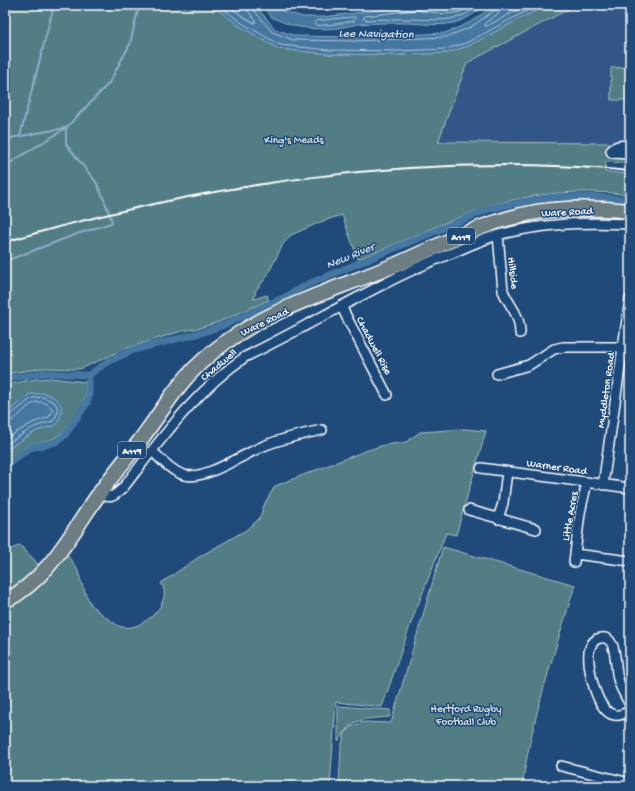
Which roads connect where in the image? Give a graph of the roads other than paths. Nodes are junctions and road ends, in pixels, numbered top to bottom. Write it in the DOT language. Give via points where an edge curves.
graph roads {
  1 [pos="630,148"];
  2 [pos="630,154"];
  3 [pos="630,211"];
  4 [pos="630,224"];
  5 [pos="498,235"];
  6 [pos="630,299"];
  7 [pos="341,306"];
  8 [pos="520,333"];
  9 [pos="623,347"];
  10 [pos="497,374"];
  11 [pos="387,395"];
  12 [pos="322,430"];
  13 [pos="152,451"];
  14 [pos="481,468"];
  15 [pos="507,472"];
  16 [pos="587,482"];
  17 [pos="603,484"];
  18 [pos="630,488"];
  19 [pos="99,493"];
  20 [pos="469,510"];
  21 [pos="498,519"];
  22 [pos="536,529"];
  23 [pos="630,561"];
  24 [pos="5,601"];
  25 [pos="630,704"];
  26 [pos="630,711"];
  27 [pos="561,766"];
  28 [pos="630,783"];
  1 -- 2 [label="street" via="620,145 611,151"];
  3 -- 19 [label="main road, Ware Road / A119" via="581,208 537,212 494,223 250,326 217,348 191,372"];
  4 -- 5 [label="street" via="565,223"];
  5 -- 7 [label="street, Chadwell" via="406,272"];
  5 -- 8 [label="street, Hillside" via="504,291 517,315"];
  6 -- 9 [label="street, Myddleton Road"];
  7 -- 11 [label="street, Chadwell Rise"];
  7 -- 13 [label="street, Chadwell" via="231,366 180,416"];
  9 -- 10 [label="street" via="563,347 529,365"];
  9 -- 17 [label="street, Myddleton Road"];
  12 -- 13 [label="street" via="271,443 209,472 197,475 180,474"];
  13 -- 19 [label="street, Chadwell" via="114,496 106,497"];
  14 -- 15 [label="street, Warner Road"];
  15 -- 16 [label="street, Warner Road"];
  15 -- 21 [label="street"];
  16 -- 17 [label="street, Warner Road"];
  16 -- 23 [label="street, Little Acres" via="575,558"];
  17 -- 18 [label="street, Warner Road"];
  19 -- 24 [label="main road, Ware Road / A119" via="48,568 24,590"];
  20 -- 21 [label="street"];
  21 -- 22 [label="street"];
  25 -- 26 [label="street" via="618,678 613,645 606,638 597,639 592,644 589,660 600,703 612,715"];
  27 -- 28 [label="street"];
}
